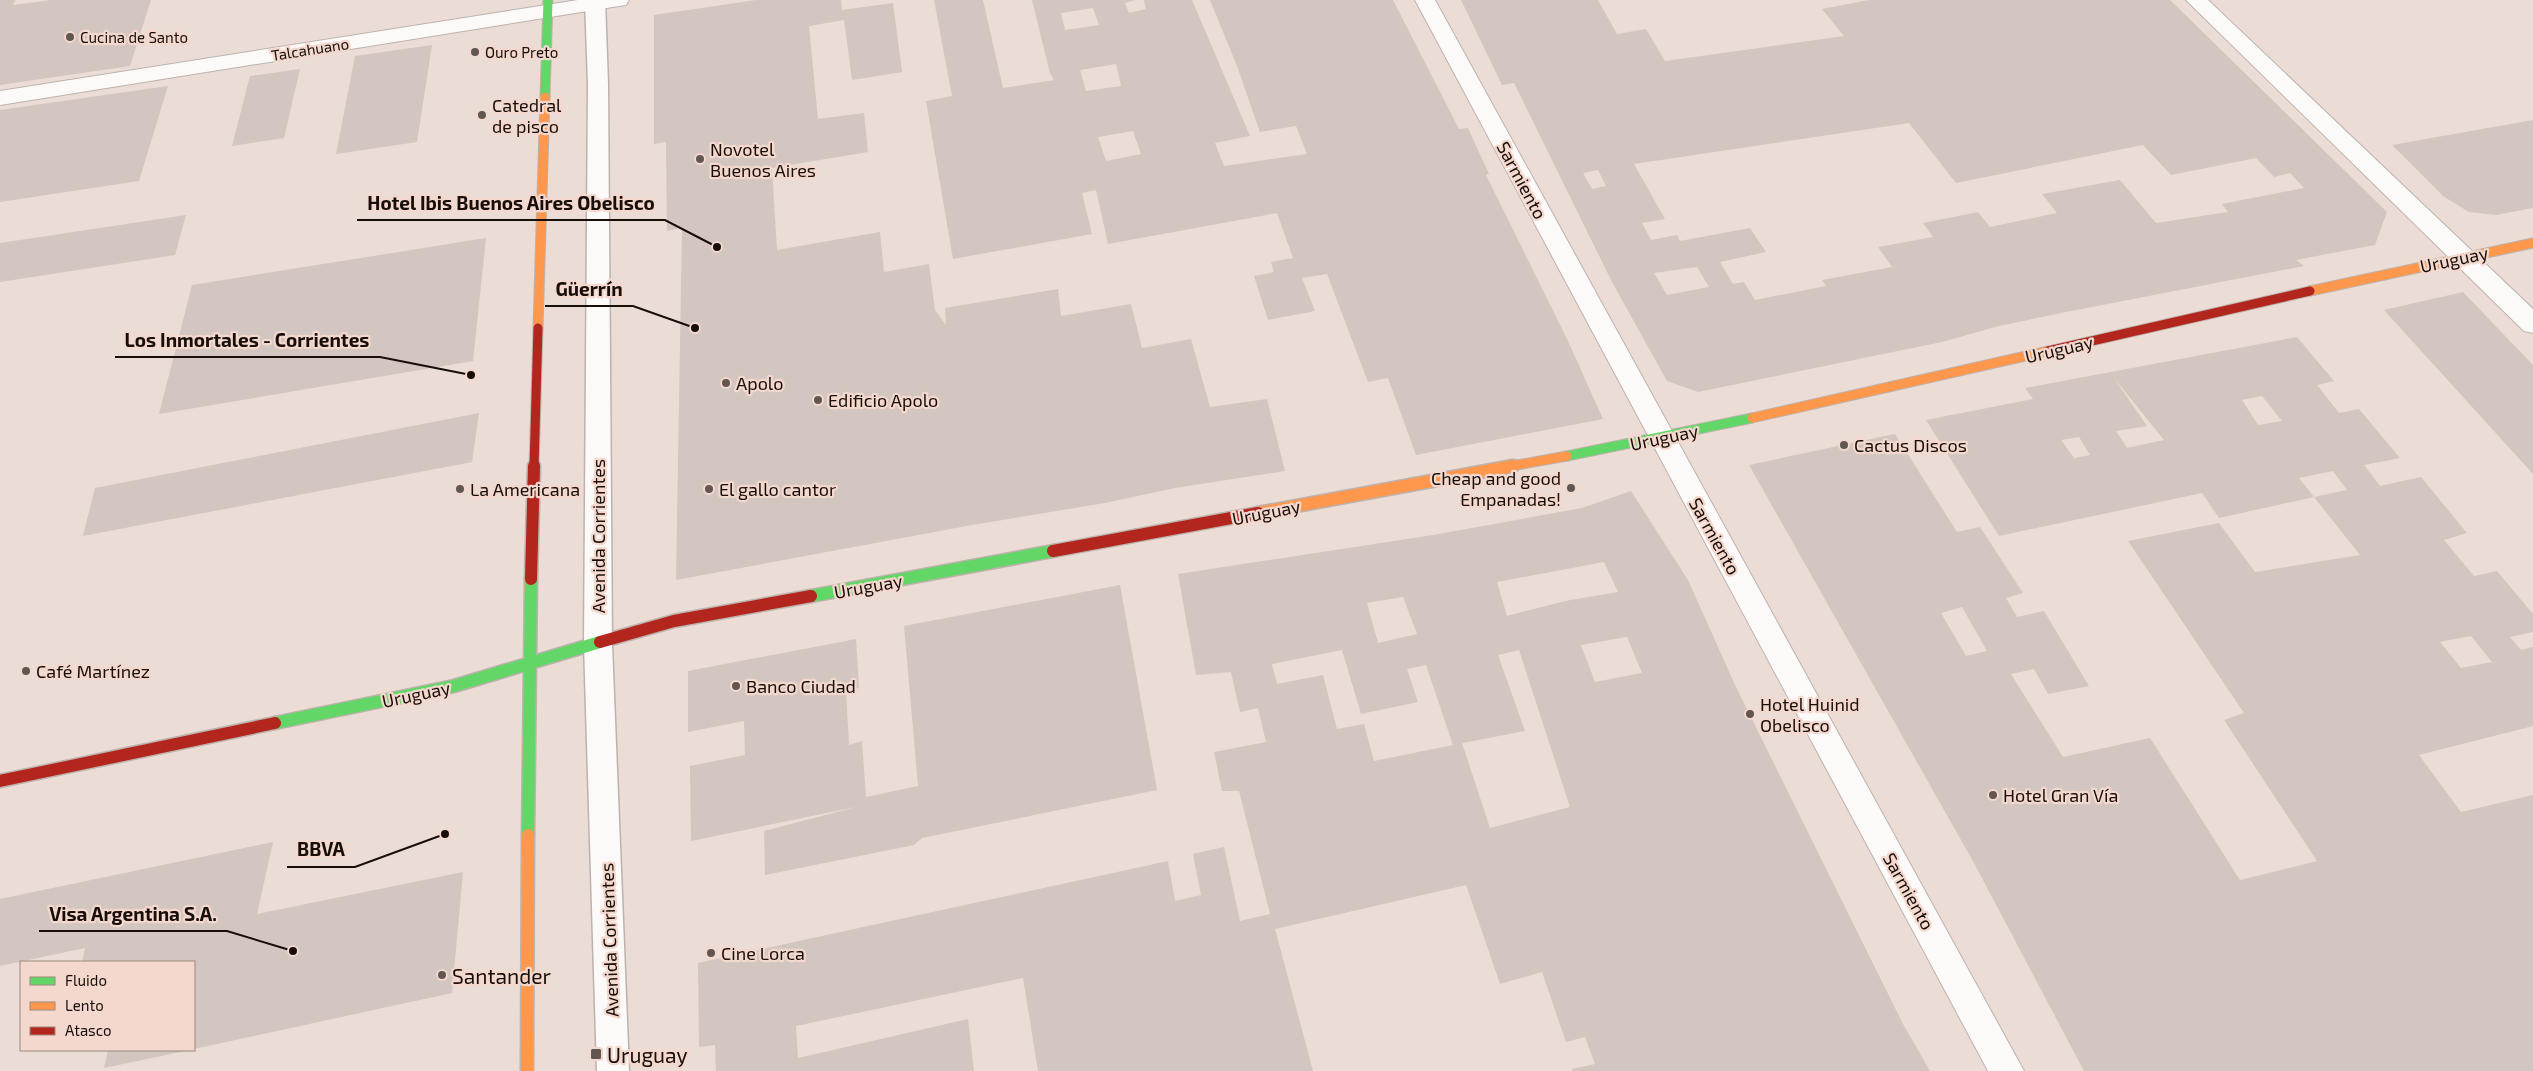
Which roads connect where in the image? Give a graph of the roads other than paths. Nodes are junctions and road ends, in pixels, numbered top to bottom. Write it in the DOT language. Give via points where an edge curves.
graph roads {
  1 [pos="619,0"];
  2 [pos="1425,0"];
  3 [pos="2196,0"];
  4 [pos="595,2"];
  5 [pos="548,6"];
  6 [pos="0,98"];
  7 [pos="2533,243"];
  8 [pos="2465,256"];
  9 [pos="2533,324"];
  10 [pos="1662,438"];
  11 [pos="598,644"];
  12 [pos="528,662"];
  13 [pos="0,781"];
  14 [pos="528,1071"];
  15 [pos="613,1071"];
  16 [pos="2007,1071"];
  1 -- 4 [label="street, Talcahuano"];
  2 -- 10 [label="street, Sarmiento"];
  3 -- 8 [label="street"];
  4 -- 5 [label="street, Talcahuano"];
  4 -- 11 [label="lane, Avenida Corrientes" via="598,94"];
  5 -- 6 [label="street, Talcahuano"];
  5 -- 12 [label="street"];
  7 -- 8 [label="street, Uruguay"];
  8 -- 9 [label="street"];
  8 -- 10 [label="street, Uruguay"];
  10 -- 11 [label="street, Uruguay" via="674,622"];
  10 -- 16 [label="street, Sarmiento"];
  11 -- 12 [label="street, Uruguay"];
  11 -- 15 [label="lane, Avenida Corrientes"];
  12 -- 13 [label="street, Uruguay" via="454,686"];
  12 -- 14 [label="street"];
}
